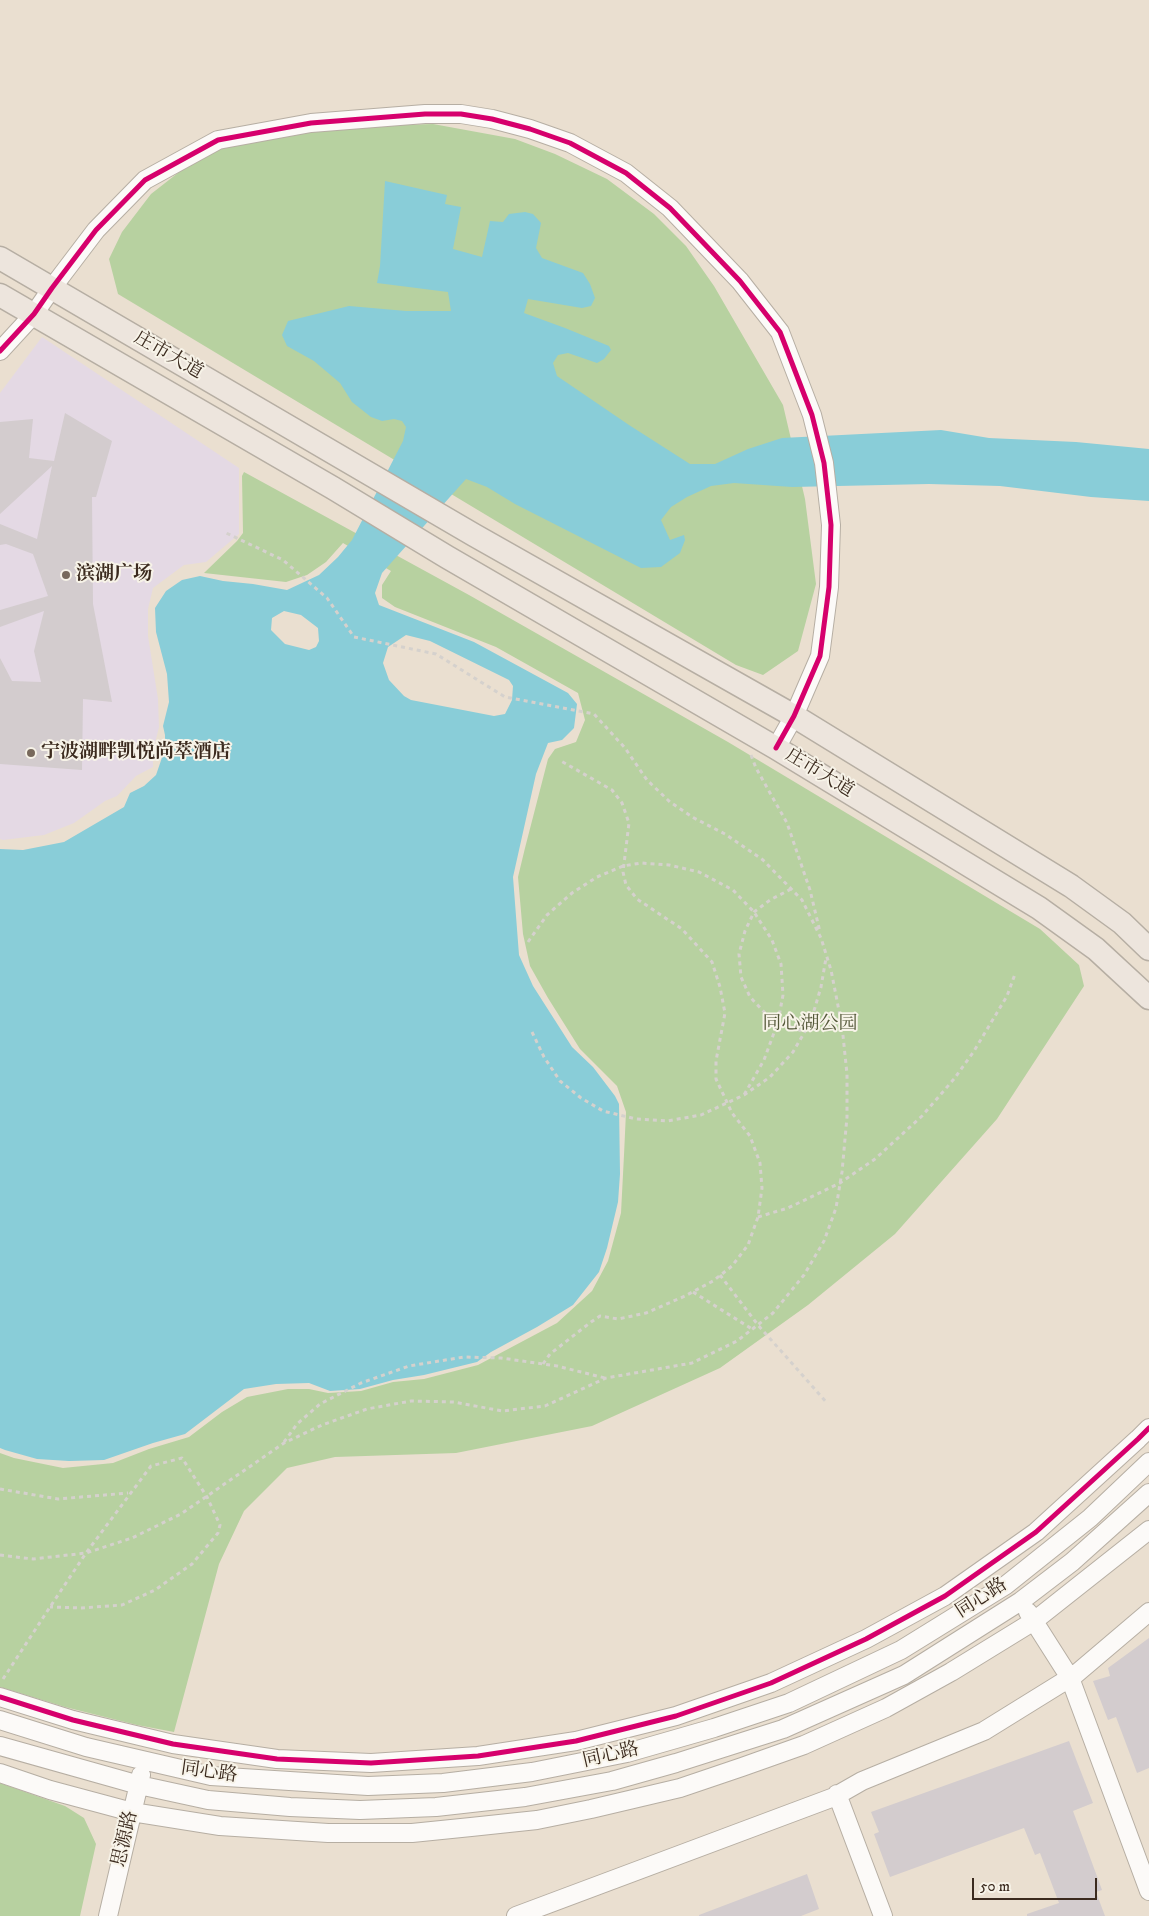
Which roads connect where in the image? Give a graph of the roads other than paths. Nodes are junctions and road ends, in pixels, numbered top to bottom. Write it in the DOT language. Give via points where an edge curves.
graph roads {
  1 [pos="0,258"];
  2 [pos="52,288"];
  3 [pos="0,295"];
  4 [pos="34,314"];
  5 [pos="0,351"];
  6 [pos="794,716"];
  7 [pos="776,748"];
  8 [pos="1149,949"];
  9 [pos="1149,998"];
  10 [pos="1149,1428"];
  11 [pos="1149,1462"];
  12 [pos="1149,1493"];
  13 [pos="1149,1530"];
  14 [pos="1021,1601"];
  15 [pos="1149,1612"];
  16 [pos="1034,1621"];
  17 [pos="1070,1678"];
  18 [pos="0,1697"];
  19 [pos="0,1720"];
  20 [pos="0,1746"];
  21 [pos="144,1761"];
  22 [pos="0,1773"];
  23 [pos="138,1785"];
  24 [pos="837,1794"];
  25 [pos="132,1812"];
  26 [pos="1149,1891"];
  27 [pos="559,1908"];
  28 [pos="108,1916"];
  29 [pos="516,1916"];
  30 [pos="883,1916"];
  1 -- 2 [label="main road, 庄市大道"];
  2 -- 4 [label="street"];
  2 -- 6 [label="main road, 庄市大道" via="474,535"];
  2 -- 6 [label="street" via="96,230 145,180 218,140 356,118 461,114 530,129 570,143 626,173 670,208 740,281 780,332 812,415 824,463 831,524 829,586 820,656"];
  3 -- 4 [label="main road, 庄市大道"];
  4 -- 5 [label="street"];
  4 -- 7 [label="main road, 庄市大道"];
  6 -- 7 [label="street"];
  6 -- 8 [label="main road, 庄市大道" via="1071,886 1122,923"];
  7 -- 9 [label="main road, 庄市大道" via="1039,908 1096,949"];
  10 -- 18 [label="street" via="1036,1532 945,1596 866,1639 771,1683 676,1716 576,1741 478,1756 371,1763 276,1758 173,1744 73,1720"];
  11 -- 21 [label="street, 同心路" via="1090,1518 1006,1585 901,1650 789,1703 705,1731 627,1753 532,1772 443,1783 368,1786 211,1776"];
  12 -- 14 [label="street, 同心路" via="1072,1562"];
  13 -- 16 [label="street"];
  14 -- 16 [label="street"];
  14 -- 23 [label="street, 同心路" via="904,1675 783,1729 612,1781 525,1797 436,1807 360,1810 208,1800"];
  15 -- 17 [label="street"];
  16 -- 17 [label="street"];
  16 -- 25 [label="street" via="886,1708 804,1745 680,1788 591,1809 537,1820 412,1833 337,1833 220,1826"];
  17 -- 24 [label="street" via="984,1731"];
  17 -- 26 [label="street"];
  19 -- 21 [label="street, 同心路"];
  20 -- 23 [label="street, 同心路"];
  21 -- 23 [label="street, 思源路"];
  22 -- 25 [label="street"];
  23 -- 25 [label="street, 思源路"];
  24 -- 27 [label="street"];
  24 -- 30 [label="street"];
  25 -- 28 [label="street, 思源路"];
  27 -- 29 [label="street"];
}
